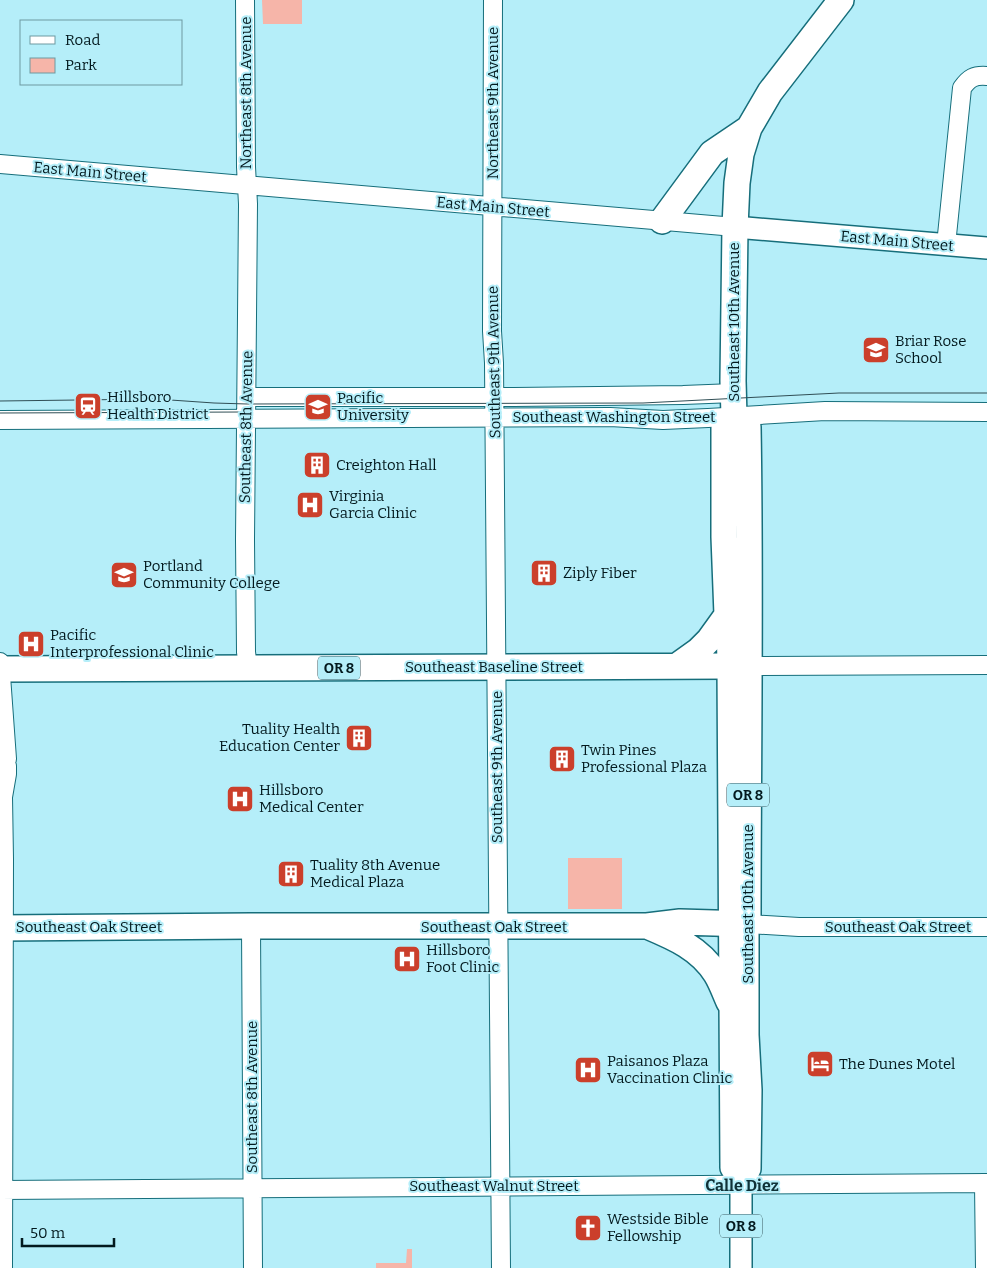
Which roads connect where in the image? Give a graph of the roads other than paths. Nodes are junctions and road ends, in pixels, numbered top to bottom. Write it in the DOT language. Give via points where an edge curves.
graph roads {
  1 [pos="245,0"];
  2 [pos="493,0"];
  3 [pos="841,0"];
  4 [pos="987,76"];
  5 [pos="749,128"];
  6 [pos="0,164"];
  7 [pos="247,186"];
  8 [pos="493,207"];
  9 [pos="662,221"];
  10 [pos="735,227"];
  11 [pos="946,245"];
  12 [pos="987,248"];
  13 [pos="247,397"];
  14 [pos="495,397"];
  15 [pos="734,405"];
  16 [pos="987,412"];
  17 [pos="495,417"];
  18 [pos="246,419"];
  19 [pos="0,420"];
  20 [pos="727,615"];
  21 [pos="0,662"];
  22 [pos="987,665"];
  23 [pos="677,666"];
  24 [pos="739,666"];
  25 [pos="496,667"];
  26 [pos="248,668"];
  27 [pos="0,669"];
  28 [pos="738,923"];
  29 [pos="251,926"];
  30 [pos="647,926"];
  31 [pos="498,927"];
  32 [pos="987,927"];
  33 [pos="2,928"];
  34 [pos="729,1002"];
  35 [pos="986,1183"];
  36 [pos="740,1185"];
  37 [pos="500,1186"];
  38 [pos="252,1188"];
  39 [pos="2,1190"];
  40 [pos="3,1268"];
  41 [pos="252,1268"];
  42 [pos="500,1268"];
  43 [pos="741,1268"];
  44 [pos="984,1268"];
  1 -- 7 [label="street, Northeast 8th Avenue"];
  2 -- 8 [label="street, Northeast 9th Avenue"];
  3 -- 5 [label="highway" via="770,92"];
  4 -- 11 [label="street" via="968,79 962,88"];
  5 -- 9 [label="highway" via="712,153"];
  5 -- 10 [label="highway, Southeast 10th Avenue" via="738,170"];
  6 -- 7 [label="street, East Main Street"];
  7 -- 8 [label="street, East Main Street"];
  7 -- 13 [label="street, Southeast 8th Avenue"];
  8 -- 9 [label="street, East Main Street"];
  8 -- 14 [label="street, Southeast 9th Avenue"];
  9 -- 10 [label="street, East Main Street"];
  10 -- 11 [label="main road, East Main Street"];
  10 -- 15 [label="highway, Southeast 10th Avenue"];
  11 -- 12 [label="main road, East Main Street"];
  13 -- 14 [label="street, Southeast Washington Street"];
  13 -- 18 [label="street, Southeast 8th Avenue"];
  14 -- 15 [label="street, Southeast Washington Street" via="683,396"];
  14 -- 17 [label="street, Southeast 9th Avenue"];
  15 -- 16 [label="street, Southeast Washington Street" via="825,411"];
  15 -- 17 [label="street, Southeast Washington Street" via="663,420"];
  15 -- 20 [label="highway, Southeast 10th Avenue" via="724,428"];
  15 -- 24 [label="highway, Southeast 10th Avenue" via="748,427"];
  17 -- 18 [label="street, Southeast Washington Street"];
  17 -- 25 [label="street, Southeast 9th Avenue"];
  18 -- 19 [label="street, Southeast Washington Street"];
  18 -- 26 [label="street, Southeast 8th Avenue"];
  20 -- 23 [label="highway" via="709,640"];
  20 -- 24 [label="main road, Southeast 10th Avenue"];
  21 -- 27 [label="street"];
  22 -- 24 [label="street, Southeast Baseline Street"];
  23 -- 24 [label="highway, Southeast Baseline Street / OR 8"];
  23 -- 25 [label="highway, Southeast Baseline Street / OR 8"];
  24 -- 28 [label="highway, Southeast 10th Avenue / OR 8" via="748,792"];
  25 -- 26 [label="highway, Southeast Baseline Street / OR 8"];
  25 -- 31 [label="street, Southeast 9th Avenue"];
  26 -- 27 [label="highway, Southeast Baseline Street / OR 8"];
  27 -- 33 [label="street" via="7,763 3,797"];
  28 -- 30 [label="highway, Southeast Oak Street" via="680,922"];
  28 -- 32 [label="street, Southeast Oak Street" via="799,927"];
  28 -- 34 [label="main road, Southeast 10th Avenue / OR 8"];
  28 -- 36 [label="main road, Southeast 10th Avenue / OR 8" via="751,1090 750,1169"];
  29 -- 31 [label="highway, Southeast Oak Street / OR 8"];
  29 -- 33 [label="highway, Southeast Oak Street / OR 8"];
  29 -- 38 [label="street, Southeast 8th Avenue"];
  30 -- 31 [label="highway, Southeast Oak Street / OR 8"];
  30 -- 34 [label="highway, OR 8" via="684,943 704,959 716,974"];
  31 -- 37 [label="street, Southeast 9th Avenue"];
  33 -- 39 [label="street"];
  34 -- 36 [label="main road, Southeast 10th Avenue / OR 8" via="730,1168"];
  35 -- 36 [label="street, Southeast Walnut Street"];
  35 -- 44 [label="street"];
  36 -- 37 [label="street, Southeast Walnut Street"];
  36 -- 43 [label="main road, Southeast 10th Avenue / OR 8"];
  37 -- 38 [label="street, Southeast Walnut Street"];
  37 -- 42 [label="street, Southeast 9th Avenue"];
  38 -- 39 [label="street, Southeast Walnut Street"];
  38 -- 41 [label="street, Southeast 8th Avenue"];
  39 -- 40 [label="street"];
}
